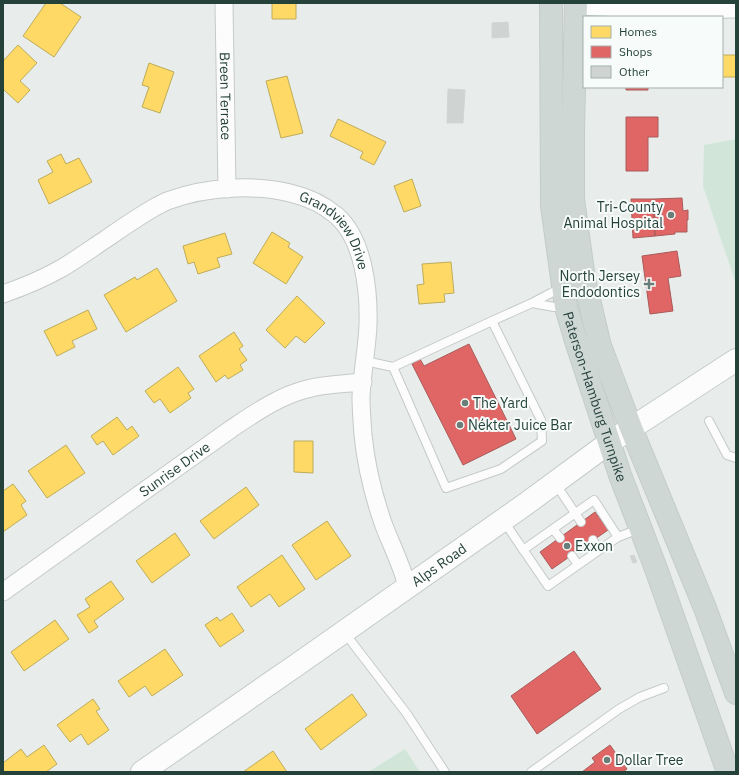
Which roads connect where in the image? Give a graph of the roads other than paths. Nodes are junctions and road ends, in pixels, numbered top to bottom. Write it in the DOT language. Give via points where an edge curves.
graph roads {
  1 [pos="224,3"];
  2 [pos="551,3"];
  3 [pos="576,5"];
  4 [pos="736,9"];
  5 [pos="227,189"];
  6 [pos="3,294"];
  7 [pos="564,298"];
  8 [pos="532,304"];
  9 [pos="492,321"];
  10 [pos="736,360"];
  11 [pos="364,361"];
  12 [pos="393,367"];
  13 [pos="363,382"];
  14 [pos="709,422"];
  15 [pos="630,428"];
  16 [pos="610,442"];
  17 [pos="736,458"];
  18 [pos="554,482"];
  19 [pos="575,513"];
  20 [pos="503,520"];
  21 [pos="581,522"];
  22 [pos="553,528"];
  23 [pos="641,528"];
  24 [pos="618,537"];
  25 [pos="560,538"];
  26 [pos="593,540"];
  27 [pos="523,550"];
  28 [pos="600,550"];
  29 [pos="572,556"];
  30 [pos="578,565"];
  31 [pos="407,587"];
  32 [pos="3,592"];
  33 [pos="344,631"];
  34 [pos="664,688"];
  35 [pos="736,693"];
  36 [pos="142,772"];
  37 [pos="445,772"];
  38 [pos="531,772"];
  39 [pos="728,772"];
  1 -- 5 [label="street, Breen Terrace"];
  2 -- 7 [label="main road, Paterson-Hamburg Turnpike" via="552,206"];
  3 -- 4 [label="street" via="672,10"];
  3 -- 15 [label="main road, Paterson-Hamburg Turnpike" via="573,199 584,279 600,346"];
  5 -- 6 [label="street, Grandview Drive" via="169,200 62,268"];
  5 -- 11 [label="street, Grandview Drive" via="255,188 304,196 338,216 350,231 363,267 368,296"];
  7 -- 8 [label="lane" via="554,307"];
  7 -- 8 [label="lane" via="551,293"];
  7 -- 16 [label="main road, Paterson-Hamburg Turnpike"];
  8 -- 9 [label="lane"];
  9 -- 12 [label="lane"];
  9 -- 12 [label="lane" via="541,420 542,441 501,469 446,488"];
  10 -- 15 [label="main road, Alps Road"];
  11 -- 12 [label="lane"];
  11 -- 13 [label="street, Grandview Drive"];
  13 -- 31 [label="street, Grandview Drive" via="361,411 370,480 383,525"];
  13 -- 32 [label="street, Sunrise Drive" via="308,388 266,406"];
  14 -- 17 [label="lane" via="727,455"];
  15 -- 16 [label="main road, Alps Road"];
  15 -- 35 [label="main road, Paterson-Hamburg Turnpike" via="705,608"];
  16 -- 18 [label="main road, Alps Road"];
  16 -- 23 [label="main road, Paterson-Hamburg Turnpike"];
  18 -- 19 [label="lane"];
  18 -- 20 [label="main road, Alps Road"];
  19 -- 21 [label="lane"];
  19 -- 22 [label="lane"];
  19 -- 24 [label="lane" via="594,500"];
  20 -- 27 [label="lane"];
  20 -- 31 [label="main road, Alps Road"];
  22 -- 25 [label="lane"];
  22 -- 27 [label="lane"];
  23 -- 24 [label="lane"];
  23 -- 39 [label="main road, Paterson-Hamburg Turnpike"];
  24 -- 28 [label="lane"];
  26 -- 28 [label="lane"];
  27 -- 30 [label="lane" via="548,586"];
  28 -- 30 [label="lane"];
  29 -- 30 [label="lane"];
  31 -- 33 [label="main road, Alps Road"];
  33 -- 36 [label="main road, Alps Road"];
  33 -- 37 [label="lane" via="407,714"];
  34 -- 38 [label="lane" via="619,709"];
}
